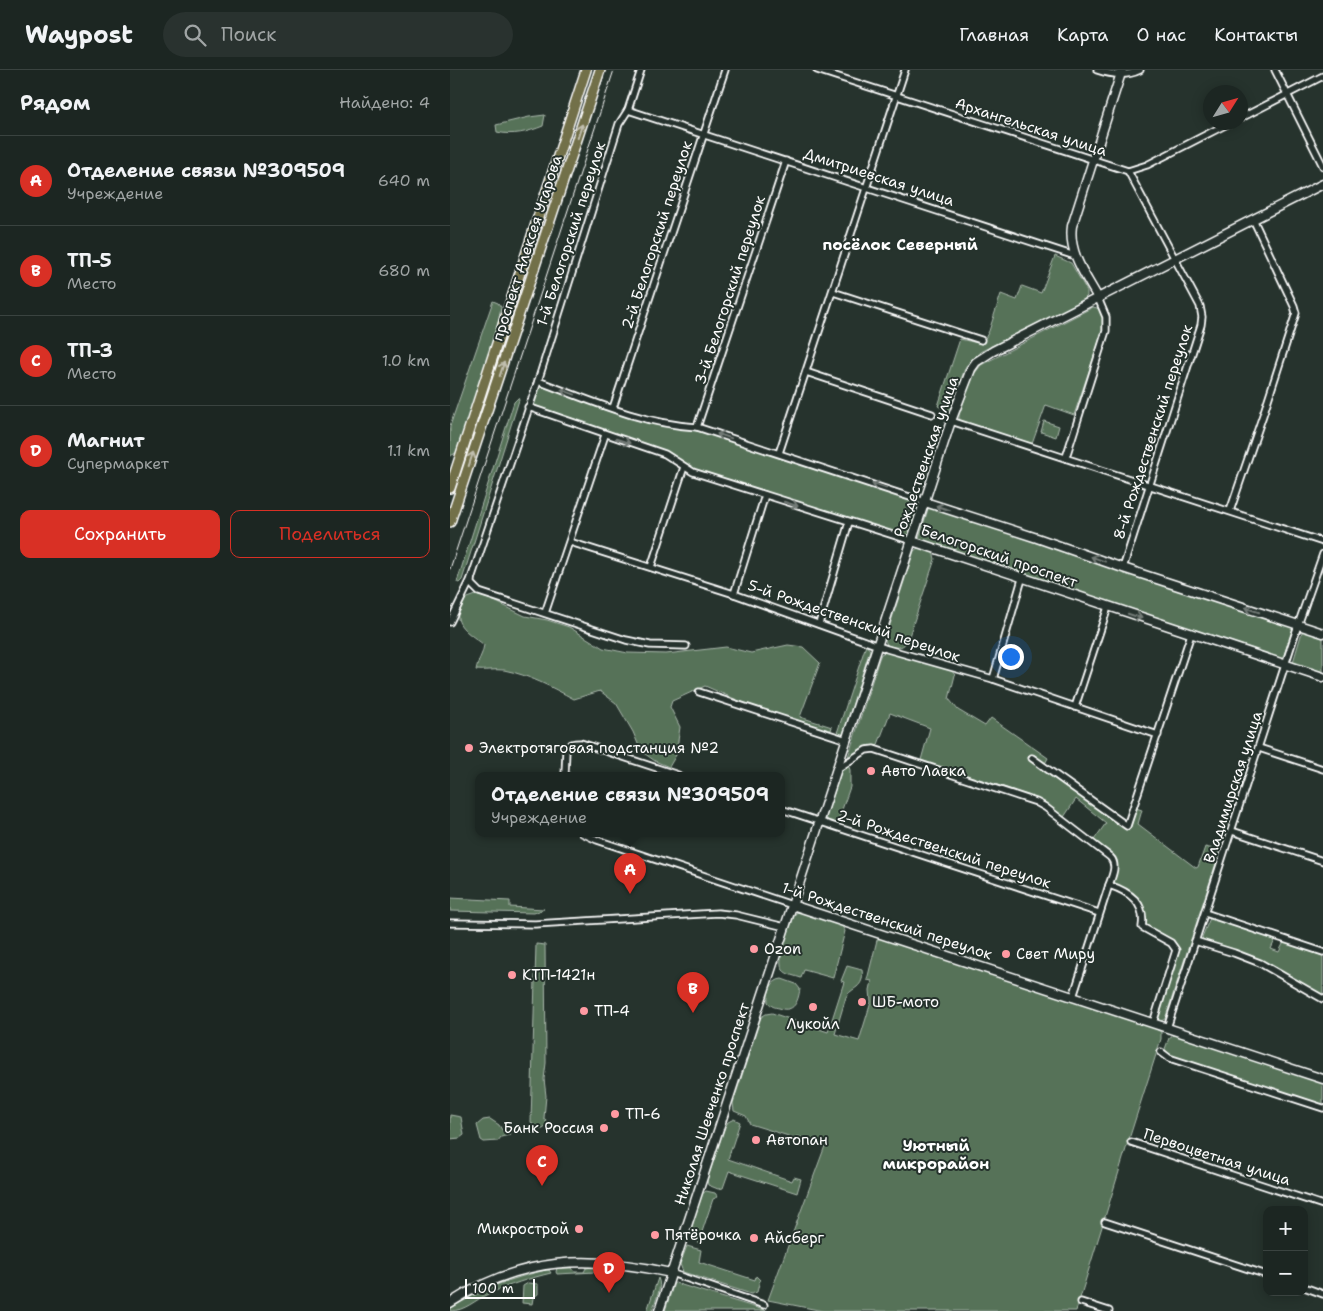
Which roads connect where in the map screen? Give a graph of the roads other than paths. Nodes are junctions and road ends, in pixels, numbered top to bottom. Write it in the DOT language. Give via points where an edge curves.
graph roads {
  1 [pos="586,70"];
  2 [pos="600,70"];
  3 [pos="641,70"];
  4 [pos="725,70"];
  5 [pos="817,70"];
  6 [pos="905,70"];
  7 [pos="1097,70"];
  8 [pos="1140,70"];
  9 [pos="1275,70"];
  10 [pos="1122,72"];
  11 [pos="1323,76"];
  12 [pos="1287,94"];
  13 [pos="897,96"];
  14 [pos="628,110"];
  15 [pos="1248,114"];
  16 [pos="1215,130"];
  17 [pos="703,134"];
  18 [pos="786,161"];
  19 [pos="1093,161"];
  20 [pos="1323,166"];
  21 [pos="1128,171"];
  22 [pos="1323,184"];
  23 [pos="867,187"];
  24 [pos="1253,219"];
  25 [pos="1075,256"];
  26 [pos="1176,258"];
  27 [pos="833,292"];
  28 [pos="1098,298"];
  29 [pos="981,340"];
  30 [pos="806,372"];
  31 [pos="538,381"];
  32 [pos="528,407"];
  33 [pos="613,408"];
  34 [pos="932,414"];
  35 [pos="951,421"];
  36 [pos="697,428"];
  37 [pos="468,431"];
  38 [pos="479,434"];
  39 [pos="604,435"];
  40 [pos="779,454"];
  41 [pos="1066,457"];
  42 [pos="684,467"];
  43 [pos="1149,485"];
  44 [pos="450,488"];
  45 [pos="765,495"];
  46 [pos="925,502"];
  47 [pos="1230,511"];
  48 [pos="450,522"];
  49 [pos="848,522"];
  50 [pos="912,541"];
  51 [pos="570,542"];
  52 [pos="1323,542"];
  53 [pos="1323,554"];
  54 [pos="651,567"];
  55 [pos="1123,568"];
  56 [pos="471,579"];
  57 [pos="1022,579"];
  58 [pos="734,594"];
  59 [pos="1108,607"];
  60 [pos="546,613"];
  61 [pos="450,622"];
  62 [pos="819,624"];
  63 [pos="1298,625"];
  64 [pos="1323,633"];
  65 [pos="1191,634"];
  66 [pos="686,646"];
  67 [pos="878,646"];
  68 [pos="1286,665"];
  69 [pos="1323,677"];
  70 [pos="992,679"];
  71 [pos="699,692"];
  72 [pos="1075,707"];
  73 [pos="1158,735"];
  74 [pos="847,740"];
  75 [pos="1258,748"];
  76 [pos="1032,758"];
  77 [pos="837,769"];
  78 [pos="1323,769"];
  79 [pos="566,772"];
  80 [pos="669,772"];
  81 [pos="785,811"];
  82 [pos="820,821"];
  83 [pos="1232,831"];
  84 [pos="591,837"];
  85 [pos="1323,861"];
  86 [pos="1109,885"];
  87 [pos="792,905"];
  88 [pos="1205,912"];
  89 [pos="1099,913"];
  90 [pos="450,923"];
  91 [pos="785,927"];
  92 [pos="1195,942"];
  93 [pos="1323,952"];
  94 [pos="1073,997"];
  95 [pos="1323,999"];
  96 [pos="1153,1023"];
  97 [pos="1168,1028"];
  98 [pos="1161,1052"];
  99 [pos="1323,1079"];
  100 [pos="1323,1108"];
  101 [pos="1131,1142"];
  102 [pos="1323,1205"];
  103 [pos="1106,1222"];
  104 [pos="671,1273"];
  105 [pos="1263,1274"];
  106 [pos="1308,1288"];
  107 [pos="1323,1294"];
  108 [pos="1081,1302"];
  109 [pos="450,1303"];
  110 [pos="764,1305"];
  111 [pos="659,1311"];
  112 [pos="1109,1311"];
  1 -- 37 [label="main road, проспект Алексея Угарова"];
  38 -- 2 [label="main road, проспект Алексея Угарова, one-way"];
  3 -- 14 [label="street, 1-й Белогорский переулок"];
  4 -- 17 [label="street, 2-й Белогорский переулок"];
  5 -- 13 [label="street, Архангельская улица"];
  6 -- 13 [label="street"];
  7 -- 10 [label="street" via="1114,74"];
  8 -- 10 [label="street" via="1130,74"];
  9 -- 12 [label="street"];
  10 -- 19 [label="street"];
  11 -- 12 [label="street"];
  12 -- 15 [label="street"];
  12 -- 20 [label="street"];
  13 -- 19 [label="street, Архангельская улица"];
  13 -- 23 [label="street"];
  14 -- 17 [label="street, Дмитриевская улица"];
  14 -- 31 [label="street, 1-й Белогорский переулок" via="619,124"];
  16 -- 21 [label="street" via="1147,165"];
  17 -- 18 [label="street, Дмитриевская улица"];
  17 -- 33 [label="street, 2-й Белогорский переулок"];
  18 -- 23 [label="street, Дмитриевская улица"];
  18 -- 36 [label="street, 3-й Белогорский переулок"];
  19 -- 21 [label="street, Архангельская улица"];
  19 -- 25 [label="street" via="1072,226 1070,242"];
  21 -- 26 [label="street, 8-й Рождественский переулок"];
  22 -- 24 [label="street, Рождественская улица"];
  23 -- 25 [label="street, Дмитриевская улица"];
  23 -- 27 [label="street"];
  24 -- 26 [label="street, Рождественская улица"];
  24 -- 47 [label="street" via="1296,313"];
  25 -- 28 [label="street"];
  26 -- 28 [label="street, Рождественская улица"];
  26 -- 43 [label="street, 8-й Рождественский переулок" via="1200,306 1202,317"];
  27 -- 29 [label="street"];
  27 -- 30 [label="street"];
  28 -- 35 [label="street, Рождественская улица" via="976,362 965,380"];
  28 -- 41 [label="street" via="1106,317 1106,330"];
  30 -- 34 [label="street"];
  30 -- 40 [label="street"];
  31 -- 32 [label="street, 1-й Белогорский переулок"];
  33 -- 31 [label="street, Белогорский проспект, one-way"];
  32 -- 39 [label="street, Белогорский проспект"];
  32 -- 56 [label="street, 1-й Белогорский переулок"];
  33 -- 36 [label="street, Белогорский проспект" via="653,422"];
  35 -- 41 [label="street"];
  35 -- 46 [label="street, Рождественская улица"];
  40 -- 36 [label="street, Белогорский проспект, one-way"];
  37 -- 38 [label="main road"];
  37 -- 44 [label="main road, проспект Алексея Угарова"];
  48 -- 38 [label="main road, проспект Алексея Угарова, one-way"];
  39 -- 42 [label="street, Белогорский проспект, one-way" via="665,454"];
  39 -- 51 [label="street"];
  46 -- 40 [label="street, Белогорский проспект, one-way"];
  41 -- 43 [label="street"];
  42 -- 45 [label="street, Белогорский проспект"];
  42 -- 54 [label="street"];
  43 -- 47 [label="street"];
  43 -- 55 [label="street, 8-й Рождественский переулок"];
  45 -- 49 [label="street, Белогорский проспект, one-way"];
  45 -- 58 [label="street"];
  46 -- 50 [label="street, Рождественская улица"];
  55 -- 46 [label="street, Белогорский проспект, one-way"];
  47 -- 52 [label="street"];
  49 -- 50 [label="street, Белогорский проспект"];
  49 -- 62 [label="street"];
  50 -- 57 [label="street, Белогорский проспект"];
  50 -- 67 [label="street, Рождественская улица"];
  51 -- 54 [label="street, 5-й Рождественский переулок"];
  51 -- 60 [label="street"];
  53 -- 63 [label="street, Владимирская улица"];
  54 -- 58 [label="street, 5-й Рождественский переулок"];
  63 -- 55 [label="street, Белогорский проспект, one-way"];
  56 -- 60 [label="street" via="471,584 479,592"];
  56 -- 61 [label="street, 1-й Белогорский переулок"];
  57 -- 59 [label="street, Белогорский проспект"];
  57 -- 70 [label="street"];
  58 -- 62 [label="street, 5-й Рождественский переулок"];
  59 -- 65 [label="street, Белогорский проспект, one-way"];
  59 -- 72 [label="street"];
  60 -- 66 [label="street" via="626,640 650,645"];
  62 -- 67 [label="street, 5-й Рождественский переулок"];
  63 -- 64 [label="street, Белогорский проспект"];
  63 -- 68 [label="street, Владимирская улица"];
  65 -- 68 [label="street, Белогорский проспект"];
  65 -- 73 [label="street"];
  67 -- 70 [label="street, 5-й Рождественский переулок"];
  67 -- 74 [label="street, Рождественская улица"];
  68 -- 69 [label="street, Белогорский проспект"];
  68 -- 75 [label="street, Владимирская улица"];
  70 -- 72 [label="street, 5-й Рождественский переулок"];
  71 -- 74 [label="street"];
  72 -- 73 [label="street, 5-й Рождественский переулок"];
  73 -- 76 [label="street" via="1128,826"];
  74 -- 77 [label="street, Рождественская улица"];
  75 -- 78 [label="street"];
  75 -- 83 [label="street, Владимирская улица"];
  77 -- 82 [label="street, Рождественская улица"];
  77 -- 86 [label="street" via="874,748 1036,802 1114,861"];
  79 -- 80 [label="street" via="566,750 574,743"];
  81 -- 82 [label="street, 2-й Рождественский переулок"];
  82 -- 87 [label="street, Рождественская улица"];
  82 -- 89 [label="street, 2-й Рождественский переулок"];
  83 -- 85 [label="street"];
  83 -- 88 [label="street, Владимирская улица"];
  84 -- 87 [label="street, 1-й Рождественский переулок"];
  86 -- 89 [label="street"];
  86 -- 96 [label="street" via="1135,898 1143,915 1142,927 1172,943 1176,950"];
  87 -- 91 [label="street, Николая Шевченко проспект"];
  87 -- 94 [label="street, 1-й Рождественский переулок"];
  88 -- 92 [label="street, Владимирская улица"];
  88 -- 93 [label="street"];
  89 -- 94 [label="street"];
  90 -- 91 [label="street" via="535,924 718,913"];
  91 -- 104 [label="street, Николая Шевченко проспект"];
  92 -- 95 [label="street" via="1260,963"];
  92 -- 97 [label="street, Владимирская улица"];
  94 -- 96 [label="street, 1-й Рождественский переулок"];
  96 -- 97 [label="street, 1-й Рождественский переулок"];
  97 -- 99 [label="street, 1-й Рождественский переулок"];
  98 -- 100 [label="street" via="1169,1058"];
  101 -- 102 [label="street, Первоцветная улица"];
  103 -- 105 [label="street"];
  104 -- 109 [label="street" via="601,1261 557,1262 499,1278 469,1290"];
  104 -- 110 [label="street"];
  104 -- 111 [label="street, Николая Шевченко проспект"];
  106 -- 107 [label="street"];
  108 -- 112 [label="street"];
}
